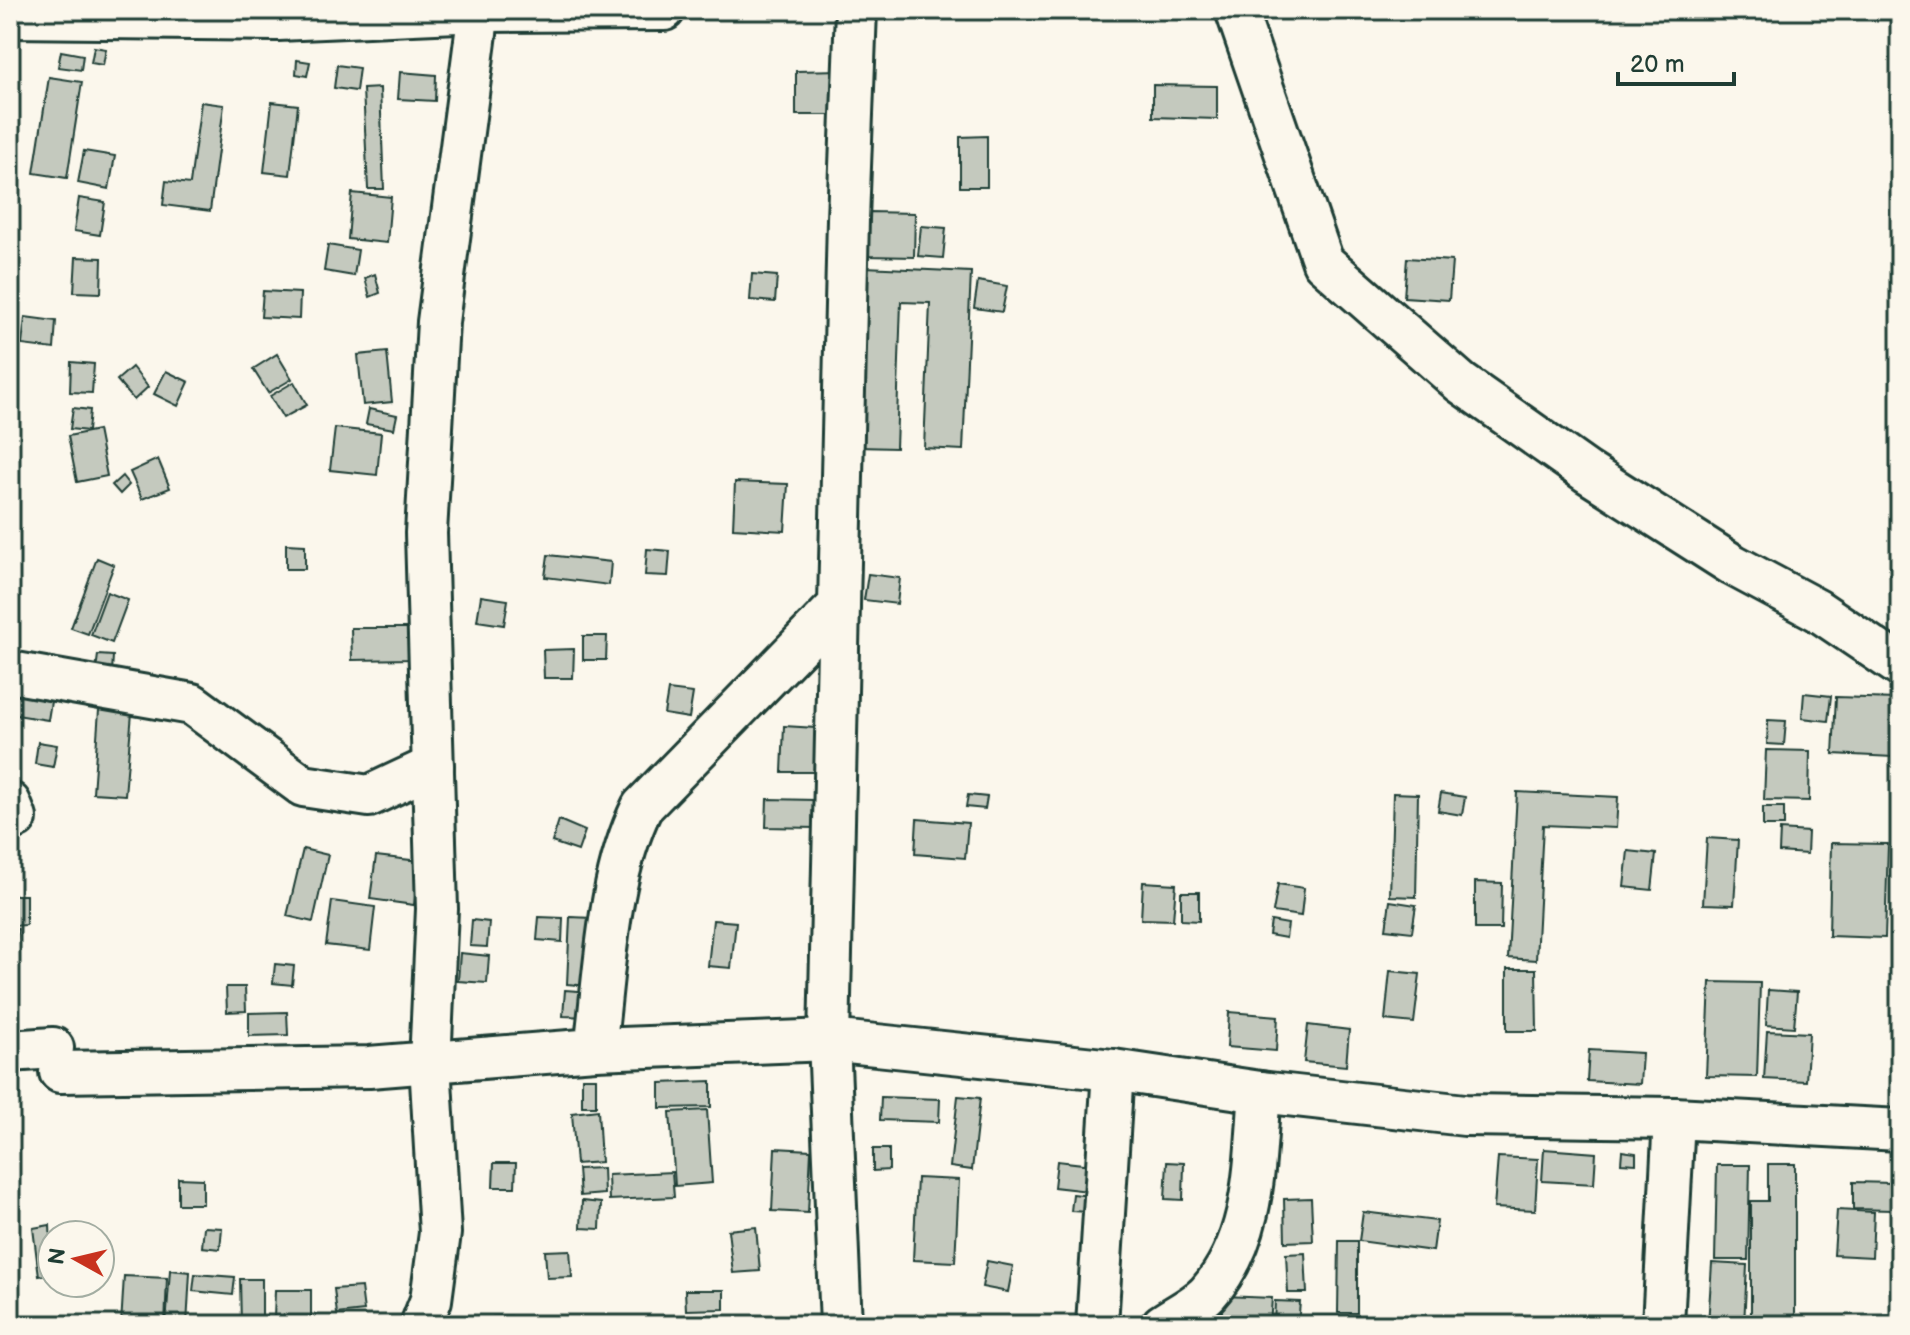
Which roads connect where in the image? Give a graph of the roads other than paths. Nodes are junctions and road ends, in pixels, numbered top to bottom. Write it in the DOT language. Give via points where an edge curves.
graph roads {
  1 [pos="664,10"];
  2 [pos="856,10"];
  3 [pos="1236,10"];
  4 [pos="480,11"];
  5 [pos="278,15"];
  6 [pos="10,17"];
  7 [pos="839,605"];
  8 [pos="1900,666"];
  9 [pos="10,672"];
  10 [pos="433,766"];
  11 [pos="829,1040"];
  12 [pos="595,1049"];
  13 [pos="10,1051"];
  14 [pos="430,1063"];
  15 [pos="1113,1070"];
  16 [pos="1260,1092"];
  17 [pos="1674,1118"];
  18 [pos="1900,1130"];
  19 [pos="421,1325"];
  20 [pos="841,1325"];
  21 [pos="1097,1325"];
  22 [pos="1162,1325"];
  23 [pos="1663,1325"];
  1 -- 4 [label="street"];
  2 -- 7 [label="street"];
  3 -- 8 [label="street" via="1323,262 1461,383 1574,463"];
  4 -- 5 [label="street"];
  4 -- 10 [label="street" via="438,322 426,533"];
  5 -- 6 [label="street"];
  7 -- 11 [label="street"];
  7 -- 12 [label="street" via="642,807 617,874"];
  9 -- 10 [label="street" via="192,704 303,786 369,796"];
  10 -- 14 [label="street" via="437,909"];
  11 -- 12 [label="street"];
  11 -- 15 [label="street"];
  11 -- 20 [label="street"];
  12 -- 14 [label="street"];
  13 -- 14 [label="street" via="57,1060 369,1067"];
  14 -- 19 [label="street" via="440,1233 431,1300"];
  15 -- 16 [label="street"];
  15 -- 21 [label="street"];
  16 -- 17 [label="street" via="1465,1115"];
  16 -- 22 [label="street" via="1248,1214 1235,1255 1207,1294"];
  17 -- 18 [label="street"];
  17 -- 23 [label="street"];
}
